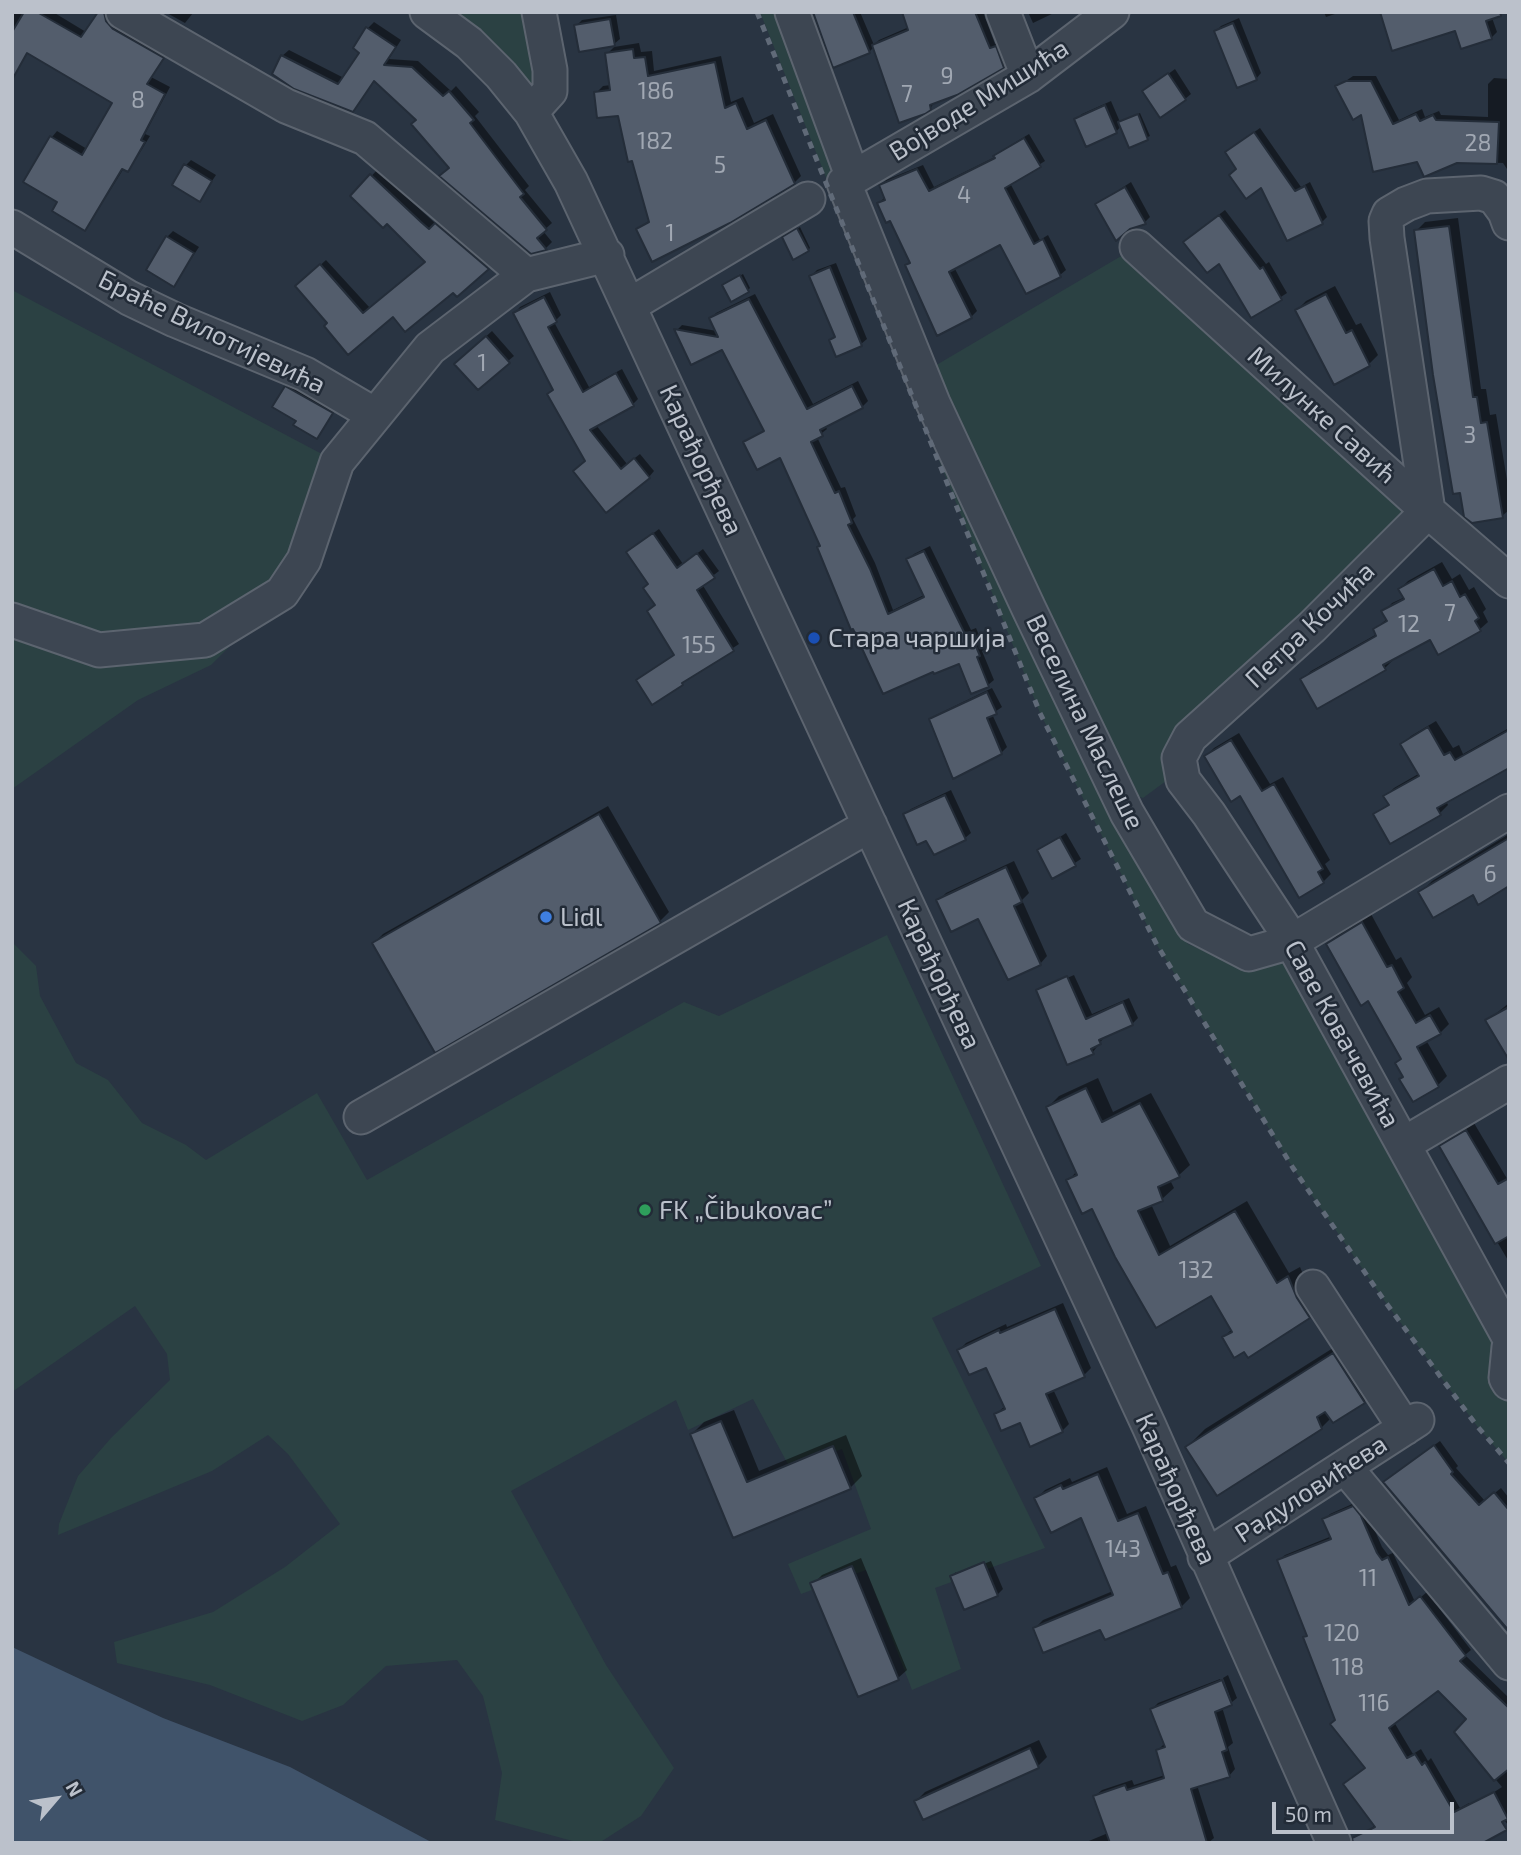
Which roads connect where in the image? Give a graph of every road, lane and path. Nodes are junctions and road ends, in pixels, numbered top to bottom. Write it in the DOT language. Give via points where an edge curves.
graph roads {
  1 [pos="123,12"];
  2 [pos="427,12"];
  3 [pos="539,12"];
  4 [pos="792,12"];
  5 [pos="1003,12"];
  6 [pos="1112,12"];
  7 [pos="1028,76"];
  8 [pos="531,113"];
  9 [pos="849,180"];
  10 [pos="808,199"];
  11 [pos="1509,223"];
  12 [pos="12,227"];
  13 [pos="1136,247"];
  14 [pos="607,255"];
  15 [pos="526,275"];
  16 [pos="630,305"];
  17 [pos="375,415"];
  18 [pos="1428,511"];
  19 [pos="1507,577"];
  20 [pos="12,620"];
  21 [pos="1190,737"];
  22 [pos="1509,811"];
  23 [pos="870,825"];
  24 [pos="1291,942"];
  25 [pos="1509,1082"];
  26 [pos="361,1117"];
  27 [pos="1404,1144"];
  28 [pos="1312,1287"];
  29 [pos="1509,1337"];
  30 [pos="1509,1347"];
  31 [pos="1509,1383"];
  32 [pos="1345,1467"];
  33 [pos="1205,1557"];
  34 [pos="1509,1663"];
  35 [pos="1334,1843"];
  1 -- 15 [label="street" via="286,106 365,138"];
  2 -- 8 [label="street, Карађорђева" via="469,43"];
  3 -- 8 [label="street" via="550,91"];
  4 -- 9 [label="street, Веселина Маслеше"];
  5 -- 7 [label="street"];
  6 -- 7 [label="street, Војводе Мишића"];
  7 -- 9 [label="street, Војводе Мишића"];
  8 -- 14 [label="street, Карађорђева"];
  9 -- 24 [label="street, Веселина Маслеше" via="933,403 1081,717 1159,868 1193,925 1249,954"];
  10 -- 16 [label="street"];
  11 -- 18 [label="street" via="1494,197 1471,193 1427,196 1394,211 1386,221"];
  12 -- 17 [label="street, Браће Вилотијевића" via="129,298 305,374"];
  13 -- 18 [label="street, Милунке Савић"];
  14 -- 15 [label="street"];
  14 -- 16 [label="street, Карађорђева"];
  15 -- 17 [label="street" via="430,348"];
  16 -- 23 [label="street, Карађорђева"];
  17 -- 20 [label="street" via="337,462 304,560 282,593 205,640 99,650"];
  18 -- 19 [label="street, Милунке Савић"];
  18 -- 21 [label="street, Петра Кочића" via="1312,627"];
  21 -- 24 [label="street, Саве Ковачевића" via="1179,758 1183,780"];
  22 -- 24 [label="street, Веселина Маслеше"];
  23 -- 26 [label="street"];
  23 -- 33 [label="street, Карађорђева" via="1149,1426"];
  24 -- 27 [label="street, Саве Ковачевића"];
  25 -- 27 [label="street"];
  27 -- 29 [label="street, Саве Ковачевића"];
  28 -- 32 [label="street, Радуловићева" via="1411,1424"];
  30 -- 31 [label="street"];
  32 -- 33 [label="street, Радуловићева"];
  32 -- 34 [label="street"];
  33 -- 35 [label="street, Карађорђева"];
}
